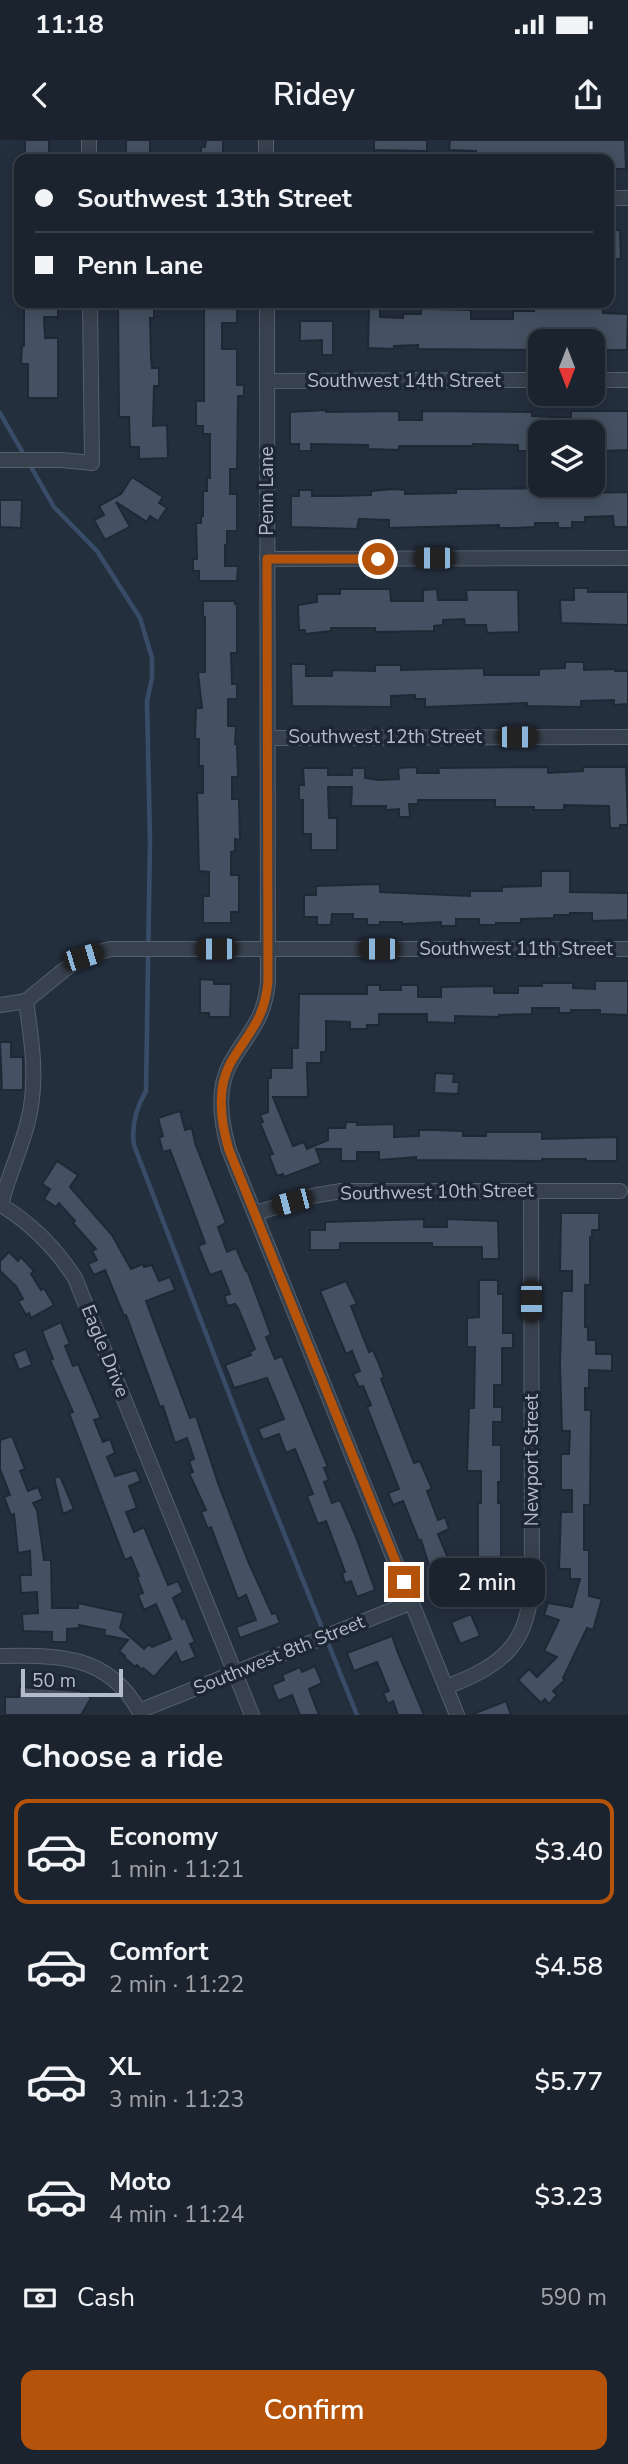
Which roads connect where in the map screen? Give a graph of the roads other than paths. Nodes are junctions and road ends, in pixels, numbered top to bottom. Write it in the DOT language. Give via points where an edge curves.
graph roads {
  1 [pos="90,308"];
  2 [pos="267,308"];
  3 [pos="528,380"];
  4 [pos="606,380"];
  5 [pos="628,380"];
  6 [pos="267,381"];
  7 [pos="8,460"];
  8 [pos="628,558"];
  9 [pos="267,559"];
  10 [pos="628,737"];
  11 [pos="268,738"];
  12 [pos="268,949"];
  13 [pos="628,949"];
  14 [pos="26,1002"];
  15 [pos="0,1005"];
  16 [pos="531,1191"];
  17 [pos="620,1191"];
  18 [pos="0,1205"];
  19 [pos="256,1213"];
  20 [pos="412,1602"];
  21 [pos="0,1656"];
  22 [pos="236,1673"];
  23 [pos="446,1686"];
  24 [pos="139,1713"];
  25 [pos="252,1715"];
  26 [pos="457,1715"];
  1 -- 7 [label="street" via="92,463"];
  2 -- 6 [label="street, Penn Lane"];
  3 -- 6 [label="street, Southwest 14th Street"];
  4 -- 5 [label="street"];
  6 -- 9 [label="street, Penn Lane"];
  8 -- 9 [label="street"];
  9 -- 11 [label="street, Penn Lane"];
  10 -- 11 [label="street, Southwest 12th Street"];
  11 -- 12 [label="street, Penn Lane"];
  12 -- 13 [label="street, Southwest 11th Street"];
  12 -- 14 [label="street, Southwest 11th Street" via="110,949 83,957"];
  12 -- 19 [label="street, Penn Lane" via="263,1013 229,1066 222,1092 225,1136"];
  14 -- 15 [label="street"];
  14 -- 18 [label="street, Eagle Drive" via="33,1102"];
  16 -- 17 [label="street, Southwest 10th Street"];
  16 -- 19 [label="street, Southwest 10th Street" via="341,1191"];
  16 -- 23 [label="street, Newport Street" via="529,1611 508,1651 485,1670"];
  18 -- 22 [label="street, Eagle Drive" via="42,1236 75,1278"];
  19 -- 20 [label="street, Penn Lane"];
  20 -- 22 [label="street, Southwest 8th Street"];
  20 -- 23 [label="street, Penn Lane"];
  21 -- 24 [label="street, Southwest 8th Street" via="59,1657 102,1670 131,1698"];
  22 -- 24 [label="street, Southwest 8th Street"];
  22 -- 25 [label="street, Eagle Drive"];
  23 -- 26 [label="street, Penn Lane"];
}
